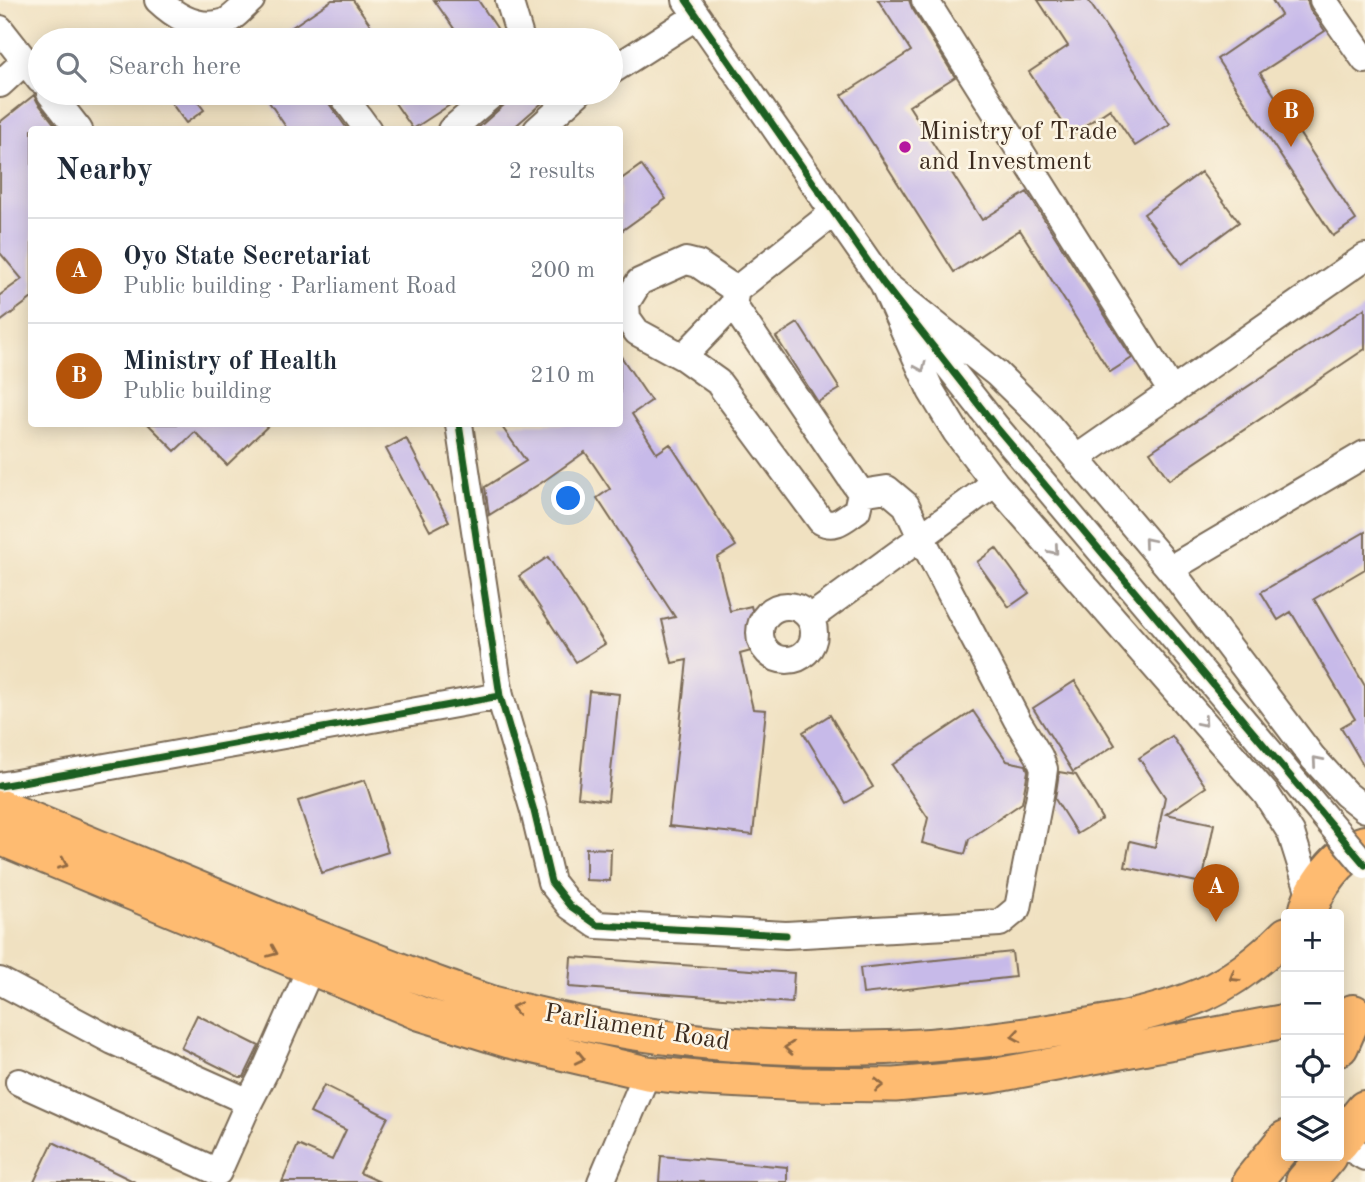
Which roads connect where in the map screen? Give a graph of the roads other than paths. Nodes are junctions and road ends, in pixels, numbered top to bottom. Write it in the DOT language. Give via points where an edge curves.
graph roads {
  1 [pos="158,0"];
  2 [pos="251,0"];
  3 [pos="509,0"];
  4 [pos="925,0"];
  5 [pos="1323,0"];
  6 [pos="692,8"];
  7 [pos="517,28"];
  8 [pos="0,29"];
  9 [pos="1365,61"];
  10 [pos="623,62"];
  11 [pos="28,64"];
  12 [pos="28,72"];
  13 [pos="0,84"];
  14 [pos="59,105"];
  15 [pos="350,105"];
  16 [pos="480,105"];
  17 [pos="557,105"];
  18 [pos="76,126"];
  19 [pos="365,126"];
  20 [pos="456,126"];
  21 [pos="540,126"];
  22 [pos="834,212"];
  23 [pos="1365,257"];
  24 [pos="883,283"];
  25 [pos="734,297"];
  26 [pos="683,357"];
  27 [pos="1172,392"];
  28 [pos="459,427"];
  29 [pos="1365,454"];
  30 [pos="1077,458"];
  31 [pos="996,483"];
  32 [pos="861,493"];
  33 [pos="921,537"];
  34 [pos="1170,569"];
  35 [pos="810,618"];
  36 [pos="500,696"];
  37 [pos="0,786"];
  38 [pos="0,806"];
  39 [pos="1365,809"];
  40 [pos="0,838"];
  41 [pos="1365,845"];
  42 [pos="1365,865"];
  43 [pos="1303,909"];
  44 [pos="1307,909"];
  45 [pos="1281,936"];
  46 [pos="311,967"];
  47 [pos="0,981"];
  48 [pos="1281,1022"];
  49 [pos="647,1073"];
  50 [pos="19,1082"];
  51 [pos="249,1102"];
  52 [pos="1365,1111"];
  53 [pos="1344,1136"];
  54 [pos="1344,1145"];
  55 [pos="1281,1146"];
  56 [pos="1365,1157"];
  57 [pos="1323,1161"];
  58 [pos="215,1177"];
  59 [pos="601,1182"];
  60 [pos="1252,1182"];
  61 [pos="1304,1182"];
  1 -- 2 [label="street" via="173,14 200,26 226,21"];
  3 -- 7 [label="street"];
  4 -- 27 [label="street"];
  5 -- 9 [label="street"];
  6 -- 10 [label="street"];
  6 -- 22 [label="street"];
  8 -- 11 [label="street"];
  12 -- 13 [label="street"];
  14 -- 18 [label="street"];
  15 -- 19 [label="street"];
  16 -- 20 [label="street"];
  17 -- 21 [label="street"];
  22 -- 24 [label="street"];
  22 -- 25 [label="street"];
  23 -- 27 [label="street"];
  24 -- 30 [label="street" via="996,373"];
  24 -- 31 [label="street, one-way" via="932,391"];
  24 -- 42 [label="street, bridge" via="997,428"];
  25 -- 26 [label="street"];
  25 -- 26 [label="street" via="698,264 687,261 639,282 626,303 627,318 637,332"];
  25 -- 32 [label="street"];
  26 -- 32 [label="street" via="718,382 821,521 836,524 857,510"];
  27 -- 30 [label="street"];
  28 -- 36 [label="street"];
  29 -- 34 [label="street"];
  34 -- 30 [label="street, one-way"];
  31 -- 33 [label="street"];
  31 -- 43 [label="street, one-way" via="1266,794 1291,833"];
  32 -- 33 [label="street" via="887,489 906,505"];
  33 -- 35 [label="street"];
  33 -- 36 [label="street" via="1044,769 1018,908 1000,923 786,935 597,925 570,906 551,882"];
  39 -- 34 [label="street, one-way" via="1313,758"];
  36 -- 37 [label="street"];
  45 -- 38 [label="main road, Parliament Road, one-way" via="1243,972 1207,993 1171,1007 1112,1020 985,1041 898,1048 801,1049 700,1042 598,1027 491,1002 395,969"];
  40 -- 46 [label="main road, Parliament Road, one-way"];
  41 -- 44 [label="highway" via="1330,869"];
  46 -- 49 [label="main road, Parliament Road, one-way" via="419,1013 509,1041"];
  46 -- 51 [label="street"];
  47 -- 51 [label="street" via="113,1041"];
  49 -- 48 [label="main road, Parliament Road, one-way" via="895,1085 992,1076"];
  49 -- 59 [label="street"];
  50 -- 58 [label="street"];
  51 -- 58 [label="street"];
  52 -- 53 [label="highway"];
  54 -- 56 [label="street"];
  55 -- 60 [label="highway"];
  57 -- 61 [label="highway"];
}
